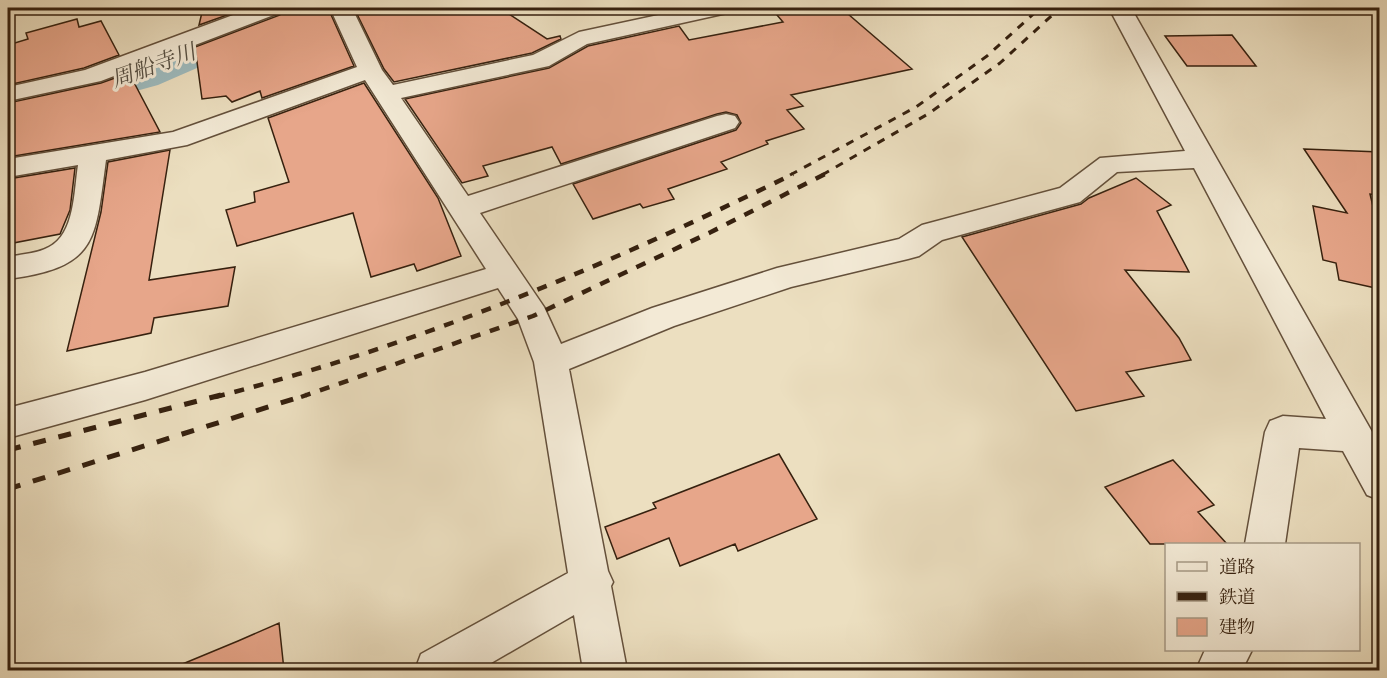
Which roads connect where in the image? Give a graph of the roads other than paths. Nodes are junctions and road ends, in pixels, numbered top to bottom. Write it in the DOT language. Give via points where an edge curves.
graph roads {
  1 [pos="271,8"];
  2 [pos="341,8"];
  3 [pos="719,8"];
  4 [pos="1120,8"];
  5 [pos="379,82"];
  6 [pos="8,94"];
  7 [pos="726,122"];
  8 [pos="93,154"];
  9 [pos="1202,159"];
  10 [pos="8,168"];
  11 [pos="463,207"];
  12 [pos="8,268"];
  13 [pos="507,274"];
  14 [pos="551,362"];
  15 [pos="8,423"];
  16 [pos="1354,436"];
  17 [pos="1380,483"];
  18 [pos="1265,543"];
  19 [pos="592,582"];
  20 [pos="1229,651"];
  21 [pos="437,670"];
  22 [pos="605,670"];
  23 [pos="1218,670"];
  1 -- 6 [label="street" via="92,76"];
  2 -- 5 [label="street"];
  3 -- 5 [label="street" via="579,39 541,61"];
  4 -- 9 [label="street"];
  5 -- 8 [label="street" via="178,139"];
  5 -- 11 [label="street"];
  7 -- 11 [label="street"];
  8 -- 10 [label="street"];
  8 -- 12 [label="street" via="81,223 73,245 52,259"];
  9 -- 14 [label="street" via="1110,164 1070,195 932,232 908,248 788,276 663,317"];
  9 -- 16 [label="street"];
  11 -- 13 [label="street"];
  13 -- 14 [label="street" via="532,316"];
  13 -- 15 [label="street" via="145,386"];
  14 -- 19 [label="street"];
  16 -- 17 [label="street"];
  16 -- 18 [label="street" via="1283,432"];
  19 -- 21 [label="street"];
  19 -- 22 [label="street"];
  20 -- 23 [label="street"];
}
